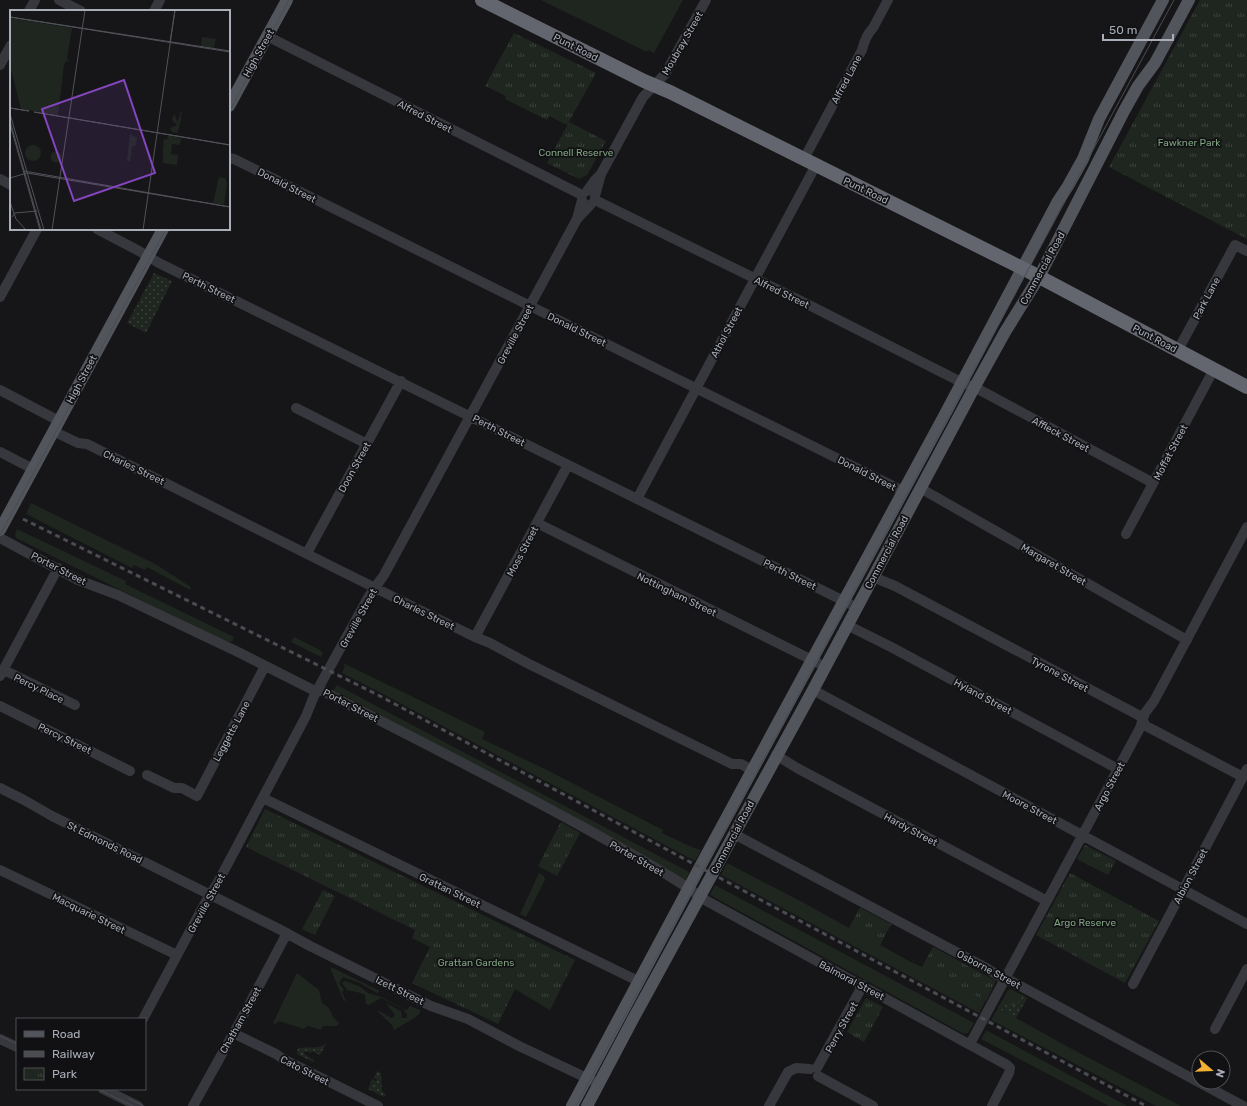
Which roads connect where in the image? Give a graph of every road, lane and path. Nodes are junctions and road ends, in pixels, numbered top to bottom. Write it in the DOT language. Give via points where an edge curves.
graph roads {
  1 [pos="35,0"];
  2 [pos="59,0"];
  3 [pos="160,0"];
  4 [pos="287,0"];
  5 [pos="482,0"];
  6 [pos="706,0"];
  7 [pos="888,0"];
  8 [pos="1163,0"];
  9 [pos="1189,0"];
  10 [pos="30,10"];
  11 [pos="79,10"];
  12 [pos="155,10"];
  13 [pos="267,36"];
  14 [pos="10,47"];
  15 [pos="0,65"];
  16 [pos="1127,66"];
  17 [pos="1145,76"];
  18 [pos="655,85"];
  19 [pos="233,89"];
  20 [pos="230,102"];
  21 [pos="230,158"];
  22 [pos="810,162"];
  23 [pos="0,179"];
  24 [pos="10,184"];
  25 [pos="589,198"];
  26 [pos="36,230"];
  27 [pos="98,230"];
  28 [pos="162,230"];
  29 [pos="1247,251"];
  30 [pos="148,256"];
  31 [pos="1022,268"];
  32 [pos="1039,276"];
  33 [pos="755,278"];
  34 [pos="0,297"];
  35 [pos="530,306"];
  36 [pos="1178,350"];
  37 [pos="1214,369"];
  38 [pos="401,381"];
  39 [pos="967,384"];
  40 [pos="1247,387"];
  41 [pos="696,388"];
  42 [pos="0,390"];
  43 [pos="296,408"];
  44 [pos="471,416"];
  45 [pos="56,426"];
  46 [pos="367,444"];
  47 [pos="0,452"];
  48 [pos="568,465"];
  49 [pos="33,469"];
  50 [pos="1153,483"];
  51 [pos="920,488"];
  52 [pos="903,491"];
  53 [pos="637,499"];
  54 [pos="537,523"];
  55 [pos="2,526"];
  56 [pos="1247,527"];
  57 [pos="1126,534"];
  58 [pos="0,538"];
  59 [pos="307,553"];
  60 [pos="58,568"];
  61 [pos="873,577"];
  62 [pos="375,587"];
  63 [pos="847,602"];
  64 [pos="847,625"];
  65 [pos="475,638"];
  66 [pos="1187,640"];
  67 [pos="815,662"];
  68 [pos="265,666"];
  69 [pos="2,673"];
  70 [pos="319,689"];
  71 [pos="813,690"];
  72 [pos="75,705"];
  73 [pos="0,706"];
  74 [pos="1143,720"];
  75 [pos="776,755"];
  76 [pos="1118,769"];
  77 [pos="752,770"];
  78 [pos="130,771"];
  79 [pos="1245,773"];
  80 [pos="147,776"];
  81 [pos="0,788"];
  82 [pos="263,798"];
  83 [pos="734,834"];
  84 [pos="1083,835"];
  85 [pos="0,870"];
  86 [pos="1183,890"];
  87 [pos="694,892"];
  88 [pos="210,895"];
  89 [pos="1047,901"];
  90 [pos="1247,924"];
  91 [pos="286,933"];
  92 [pos="178,955"];
  93 [pos="1247,969"];
  94 [pos="1006,979"];
  95 [pos="638,981"];
  96 [pos="1133,984"];
  97 [pos="863,986"];
  98 [pos="144,1018"];
  99 [pos="1215,1029"];
  100 [pos="233,1033"];
  101 [pos="0,1039"];
  102 [pos="970,1044"];
  103 [pos="16,1047"];
  104 [pos="815,1071"];
  105 [pos="590,1079"];
  106 [pos="107,1090"];
  107 [pos="869,1105"];
  108 [pos="138,1106"];
  109 [pos="193,1106"];
  110 [pos="378,1106"];
  111 [pos="572,1106"];
  112 [pos="587,1106"];
  113 [pos="768,1106"];
  114 [pos="992,1106"];
  115 [pos="1243,1106"];
  1 -- 10 [label="street"];
  2 -- 11 [label="street"];
  3 -- 12 [label="street"];
  4 -- 13 [label="main road, High Street"];
  5 -- 18 [label="highway, Punt Road"];
  6 -- 18 [label="street, Moubray Street" via="665,74"];
  7 -- 22 [label="street, Alfred Lane" via="864,42"];
  8 -- 16 [label="main road, Commercial Road"];
  9 -- 17 [label="main road, Commercial Road" via="1155,63"];
  13 -- 19 [label="main road, High Street"];
  13 -- 25 [label="street, Alfred Street"];
  14 -- 15 [label="street"];
  16 -- 17 [label="main road"];
  16 -- 31 [label="main road, Commercial Road" via="1094,128 1083,159"];
  17 -- 32 [label="main road, Commercial Road"];
  18 -- 22 [label="highway, Punt Road"];
  18 -- 25 [label="street, Greville Street" via="643,97"];
  19 -- 20 [label="main road, High Street"];
  21 -- 35 [label="street, Donald Street"];
  22 -- 31 [label="highway, Punt Road"];
  22 -- 33 [label="street, Athol Street"];
  23 -- 24 [label="street"];
  25 -- 33 [label="street, Alfred Street"];
  25 -- 35 [label="street, Greville Street"];
  26 -- 34 [label="street"];
  27 -- 30 [label="street, Perth Street"];
  28 -- 30 [label="main road, High Street"];
  29 -- 36 [label="street, Park Lane" via="1235,245"];
  30 -- 38 [label="street, Perth Street"];
  30 -- 45 [label="main road, High Street"];
  31 -- 32 [label="highway, Punt Road"];
  31 -- 39 [label="main road, Commercial Road"];
  32 -- 36 [label="highway, Punt Road"];
  32 -- 39 [label="main road, Commercial Road" via="1005,332"];
  33 -- 39 [label="street, Alfred Street"];
  33 -- 41 [label="street, Athol Street"];
  35 -- 41 [label="street, Donald Street"];
  35 -- 44 [label="street, Greville Street"];
  36 -- 37 [label="highway, Punt Road"];
  37 -- 40 [label="highway, Punt Road"];
  37 -- 50 [label="street, Moffat Street"];
  38 -- 44 [label="street, Perth Street"];
  38 -- 46 [label="street, Doon Street"];
  39 -- 50 [label="street, Affleck Street"];
  39 -- 51 [label="main road, Commercial Road"];
  39 -- 52 [label="main road, Commercial Road"];
  41 -- 52 [label="street, Donald Street"];
  41 -- 53 [label="street, Athol Street"];
  42 -- 45 [label="street, Charles Street"];
  43 -- 46 [label="street"];
  44 -- 48 [label="street, Perth Street"];
  44 -- 62 [label="street, Greville Street"];
  45 -- 49 [label="main road, High Street"];
  45 -- 59 [label="street, Charles Street" via="78,443 87,444"];
  46 -- 59 [label="street, Doon Street"];
  47 -- 49 [label="street"];
  48 -- 53 [label="street, Perth Street"];
  48 -- 54 [label="street, Moss Street"];
  49 -- 55 [label="main road, High Street"];
  50 -- 57 [label="street, Moffat Street"];
  51 -- 61 [label="main road, Commercial Road"];
  51 -- 66 [label="street, Margaret Street"];
  52 -- 63 [label="main road, Commercial Road"];
  53 -- 63 [label="street, Perth Street"];
  54 -- 65 [label="street, Moss Street"];
  54 -- 67 [label="street, Nottingham Street"];
  56 -- 66 [label="street, Argo Street"];
  58 -- 60 [label="street, Porter Street"];
  59 -- 62 [label="street, Charles Street"];
  60 -- 68 [label="street, Porter Street" via="78,580 118,595"];
  60 -- 69 [label="street"];
  61 -- 64 [label="main road, Commercial Road"];
  61 -- 74 [label="street, Tyrone Street" via="895,586 1140,716"];
  62 -- 65 [label="street, Charles Street"];
  62 -- 70 [label="street, Greville Street"];
  63 -- 67 [label="main road, Commercial Road"];
  64 -- 71 [label="main road, Commercial Road"];
  64 -- 76 [label="street, Hyland Street"];
  65 -- 77 [label="street, Charles Street" via="490,643 732,764 740,764"];
  66 -- 74 [label="street, Argo Street"];
  67 -- 77 [label="main road, Commercial Road"];
  68 -- 70 [label="street, Porter Street" via="313,690"];
  68 -- 80 [label="street, Leggetts Lane" via="197,796"];
  69 -- 72 [label="street, Percy Place"];
  70 -- 82 [label="street, Greville Street"];
  70 -- 87 [label="street, Porter Street" via="555,812"];
  71 -- 75 [label="main road, Commercial Road"];
  71 -- 84 [label="street, Moore Street"];
  73 -- 78 [label="street, Percy Street"];
  74 -- 76 [label="street, Argo Street"];
  74 -- 79 [label="street, Tyrone Street" via="1146,726"];
  75 -- 83 [label="main road, Commercial Road"];
  75 -- 89 [label="street, Hardy Street"];
  76 -- 84 [label="street, Argo Street"];
  77 -- 87 [label="main road, Commercial Road" via="695,876"];
  79 -- 86 [label="street, Albion Street"];
  81 -- 88 [label="street, St Edmonds Road"];
  82 -- 88 [label="street, Greville Street"];
  82 -- 95 [label="street, Grattan Street"];
  83 -- 87 [label="main road, Commercial Road" via="707,882"];
  83 -- 94 [label="street, Osborne Street"];
  84 -- 86 [label="street, Moore Street"];
  84 -- 89 [label="street, Argo Street"];
  85 -- 92 [label="street, Macquarie Street"];
  86 -- 90 [label="street, Moore Street"];
  86 -- 96 [label="street, Albion Street"];
  87 -- 95 [label="main road, Commercial Road"];
  87 -- 97 [label="street, Balmoral Street"];
  87 -- 112 [label="main road, Commercial Road"];
  88 -- 91 [label="street, Izett Street"];
  88 -- 92 [label="street, Greville Street"];
  89 -- 94 [label="street, Argo Street"];
  91 -- 100 [label="street, Chatham Street"];
  91 -- 105 [label="street, Izett Street" via="431,1006 468,1019"];
  92 -- 98 [label="street, Greville Street"];
  93 -- 99 [label="street"];
  94 -- 102 [label="street, Argo Street"];
  94 -- 115 [label="street, Osborne Street"];
  95 -- 105 [label="main road, Commercial Road"];
  97 -- 102 [label="street, Balmoral Street"];
  97 -- 104 [label="street, Perry Street"];
  100 -- 109 [label="street, Chatham Street"];
  100 -- 110 [label="street, Cato Street"];
  101 -- 103 [label="street"];
  102 -- 114 [label="street, Balmoral Street" via="1010,1068"];
  104 -- 107 [label="street"];
  104 -- 113 [label="street" via="796,1068 788,1072"];
  105 -- 111 [label="main road, Commercial Road"];
  106 -- 108 [label="street"];
}
